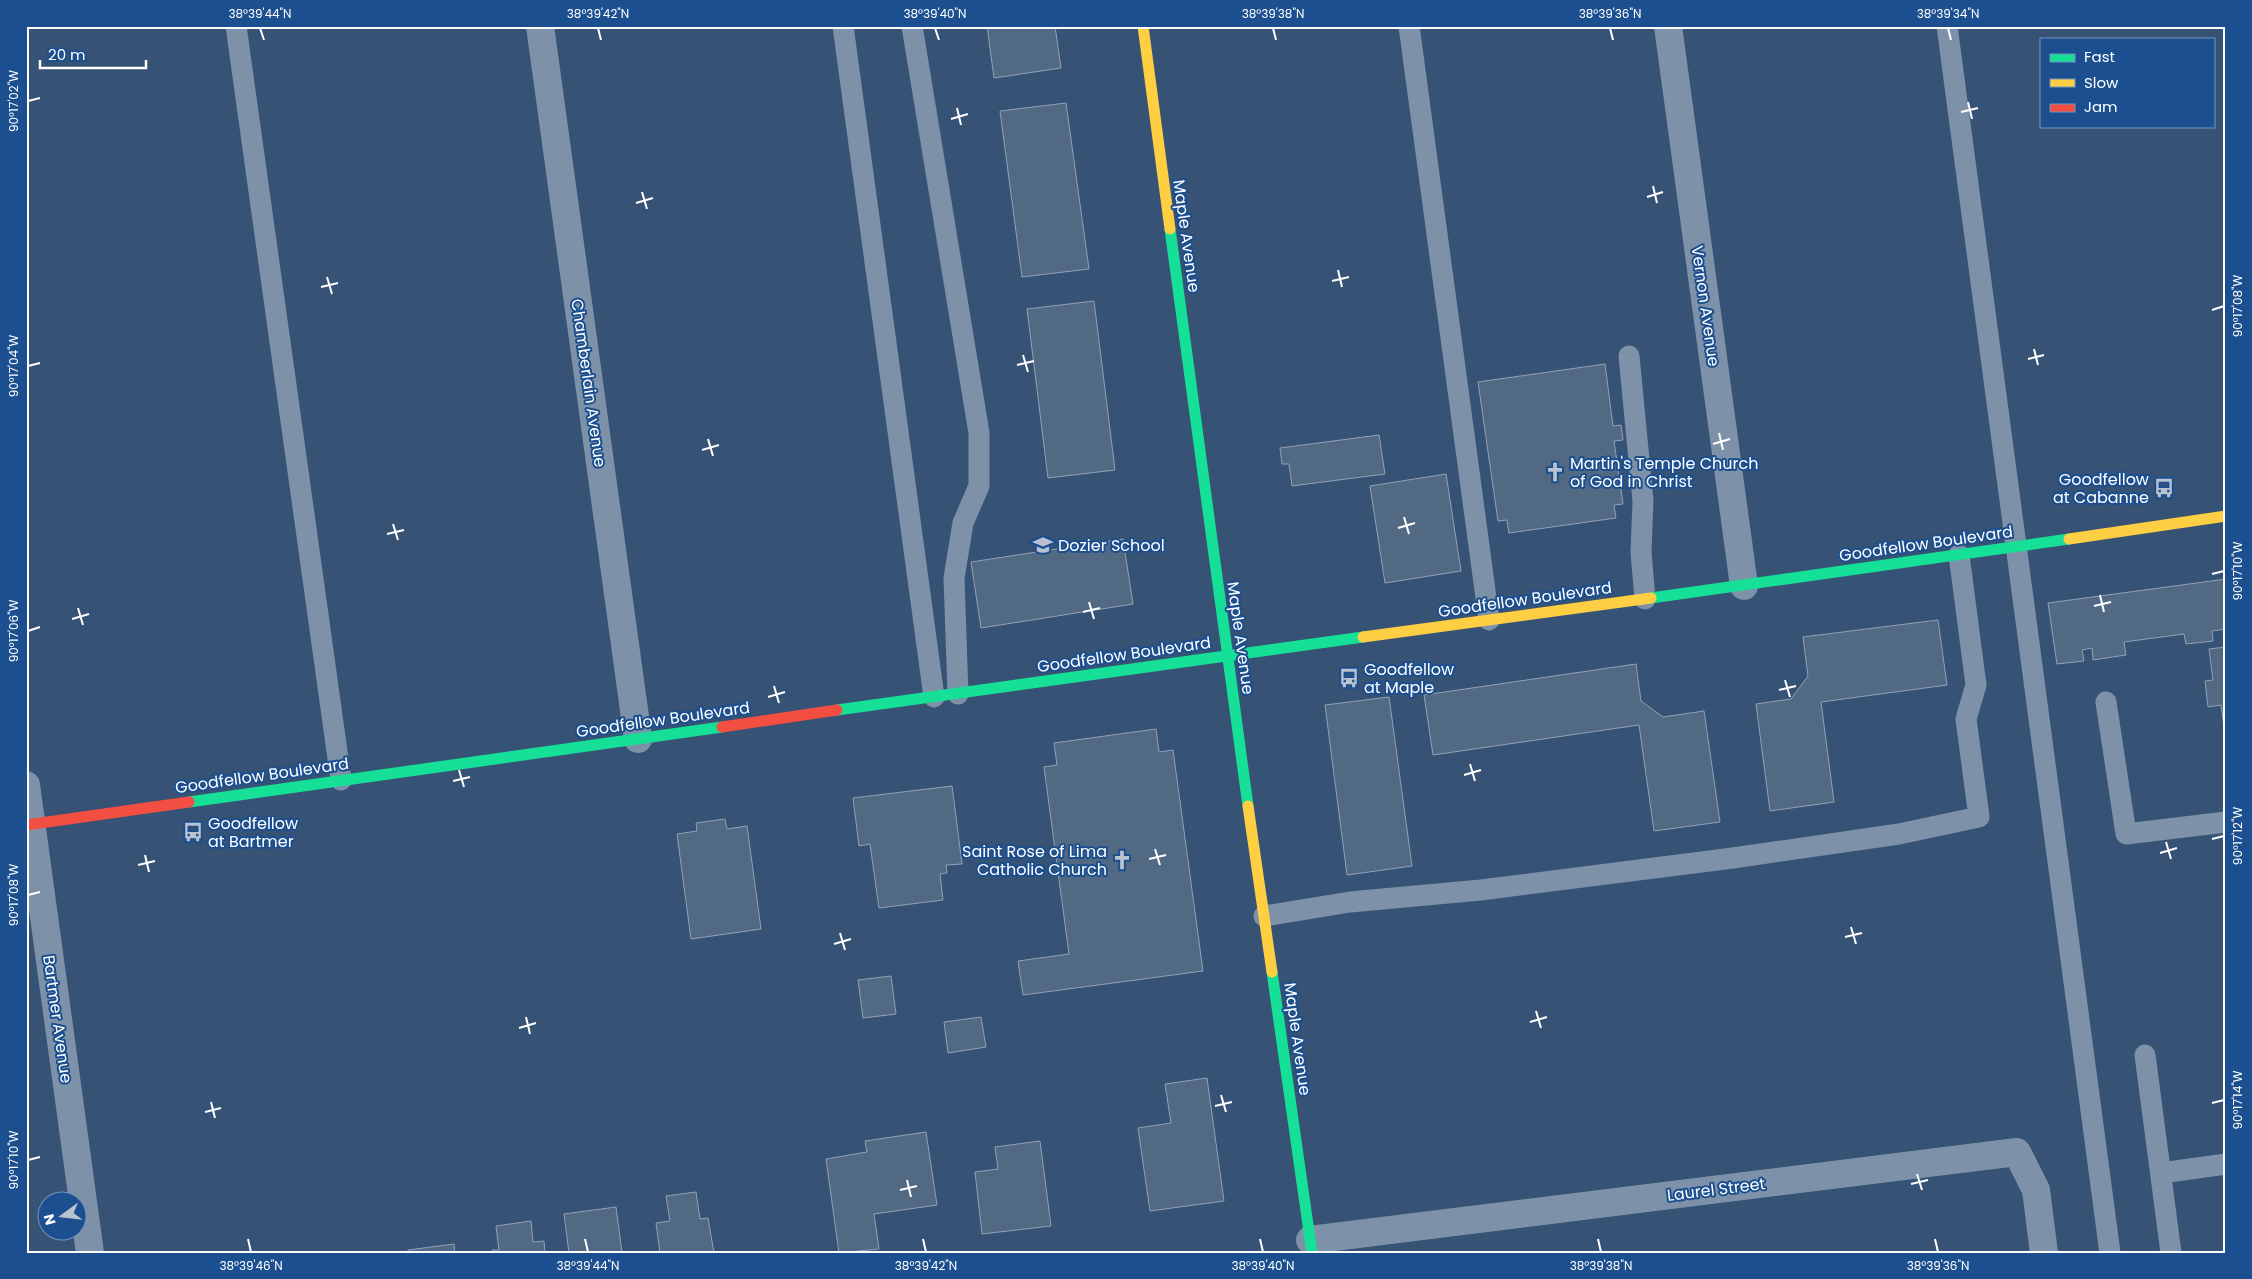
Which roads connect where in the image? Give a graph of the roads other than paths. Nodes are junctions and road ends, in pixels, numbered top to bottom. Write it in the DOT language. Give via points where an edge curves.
graph roads {
  1 [pos="236,26"];
  2 [pos="540,26"];
  3 [pos="844,26"];
  4 [pos="912,26"];
  5 [pos="1143,26"];
  6 [pos="1409,26"];
  7 [pos="1668,26"];
  8 [pos="1947,26"];
  9 [pos="1629,356"];
  10 [pos="2226,516"];
  11 [pos="2017,546"];
  12 [pos="1959,555"];
  13 [pos="1744,586"];
  14 [pos="1645,599"];
  15 [pos="1489,620"];
  16 [pos="1227,655"];
  17 [pos="958,694"];
  18 [pos="934,697"];
  19 [pos="2106,702"];
  20 [pos="638,739"];
  21 [pos="341,780"];
  22 [pos="26,785"];
  23 [pos="2226,822"];
  24 [pos="28,824"];
  25 [pos="1264,916"];
  26 [pos="2145,1055"];
  27 [pos="2226,1164"];
  28 [pos="2161,1172"];
  29 [pos="1311,1246"];
  30 [pos="90,1253"];
  31 [pos="2044,1253"];
  32 [pos="2110,1253"];
  33 [pos="2171,1253"];
  1 -- 21 [label="lane"];
  2 -- 20 [label="street, Chamberlain Avenue"];
  3 -- 18 [label="lane"];
  4 -- 17 [label="lane" via="979,433 979,486 963,523 954,578"];
  5 -- 16 [label="main road, Maple Avenue"];
  6 -- 15 [label="lane"];
  7 -- 13 [label="street, Vernon Avenue"];
  8 -- 11 [label="lane"];
  9 -- 14 [label="lane" via="1643,501 1641,552"];
  10 -- 11 [label="main road, Goodfellow Boulevard"];
  11 -- 12 [label="main road, Goodfellow Boulevard"];
  11 -- 32 [label="lane"];
  12 -- 13 [label="main road, Goodfellow Boulevard"];
  12 -- 25 [label="lane" via="1976,685 1966,719 1979,817 1898,834 1733,858 1481,890 1350,902"];
  13 -- 14 [label="main road, Goodfellow Boulevard"];
  14 -- 15 [label="main road, Goodfellow Boulevard"];
  15 -- 16 [label="main road, Goodfellow Boulevard"];
  16 -- 17 [label="main road, Goodfellow Boulevard"];
  16 -- 25 [label="main road, Maple Avenue"];
  17 -- 18 [label="main road, Goodfellow Boulevard"];
  18 -- 20 [label="main road, Goodfellow Boulevard"];
  19 -- 23 [label="lane" via="2126,834"];
  20 -- 21 [label="main road, Goodfellow Boulevard"];
  21 -- 24 [label="main road, Goodfellow Boulevard"];
  22 -- 24 [label="street, Bartmer Avenue"];
  24 -- 30 [label="street, Bartmer Avenue"];
  25 -- 29 [label="main road, Maple Avenue"];
  26 -- 28 [label="lane"];
  27 -- 28 [label="lane"];
  28 -- 33 [label="lane"];
  29 -- 31 [label="street, Laurel Street" via="2017,1152 2036,1190"];
}
